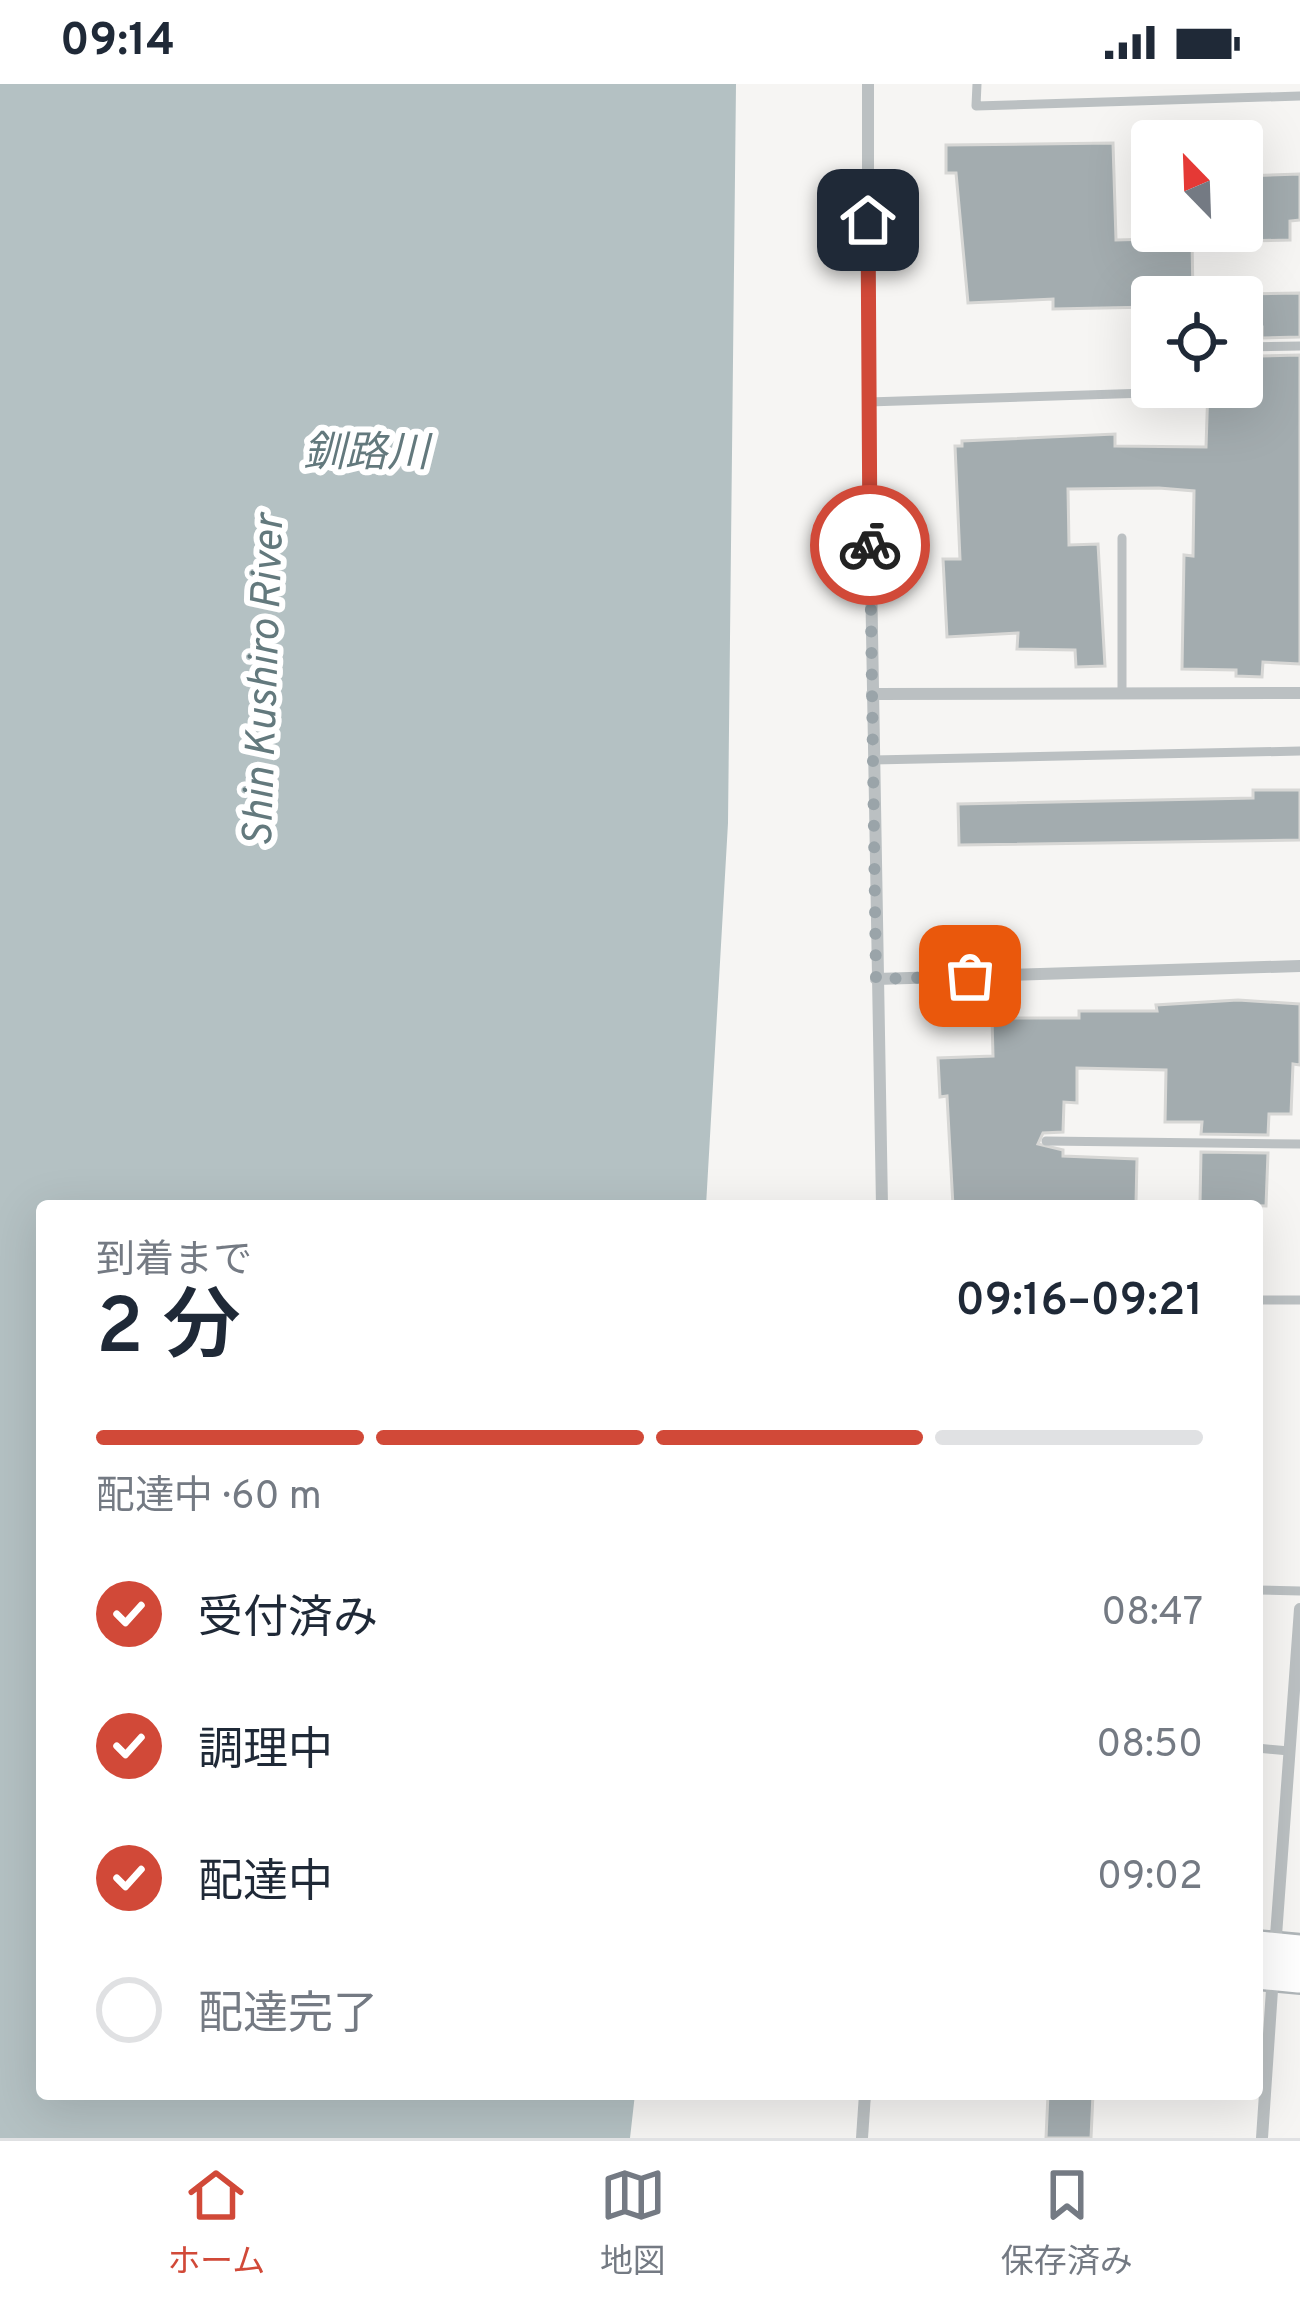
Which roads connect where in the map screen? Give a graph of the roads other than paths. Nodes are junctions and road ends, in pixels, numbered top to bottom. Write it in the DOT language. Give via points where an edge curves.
graph roads {
  1 [pos="868,84"];
  2 [pos="977,84"];
  3 [pos="1104,84"];
  4 [pos="1300,96"];
  5 [pos="1104,101"];
  6 [pos="1300,346"];
  7 [pos="1263,347"];
  8 [pos="1131,394"];
  9 [pos="868,402"];
  10 [pos="1122,538"];
  11 [pos="1122,689"];
  12 [pos="1300,693"];
  13 [pos="872,694"];
  14 [pos="1300,751"];
  15 [pos="873,760"];
  16 [pos="1300,966"];
  17 [pos="876,979"];
  18 [pos="1046,1142"];
  19 [pos="1300,1144"];
  20 [pos="882,1200"];
  21 [pos="1263,1300"];
  22 [pos="1300,1300"];
  23 [pos="1263,1590"];
  24 [pos="1300,1592"];
  25 [pos="1300,1609"];
  26 [pos="1263,1749"];
  27 [pos="1289,1751"];
  28 [pos="1277,1962"];
  29 [pos="865,2100"];
  30 [pos="862,2138"];
  31 [pos="1262,2138"];
  1 -- 9 [label="street"];
  2 -- 5 [label="lane" via="976,106"];
  3 -- 5 [label="lane"];
  4 -- 5 [label="lane"];
  6 -- 7 [label="lane"];
  8 -- 9 [label="lane"];
  9 -- 13 [label="street"];
  10 -- 11 [label="lane"];
  11 -- 12 [label="street"];
  11 -- 13 [label="street"];
  13 -- 15 [label="street"];
  14 -- 15 [label="lane"];
  15 -- 17 [label="street"];
  16 -- 17 [label="street"];
  17 -- 20 [label="street"];
  18 -- 19 [label="lane"];
  21 -- 22 [label="lane"];
  23 -- 24 [label="lane"];
  25 -- 27 [label="street"];
  26 -- 27 [label="lane"];
  27 -- 28 [label="street"];
  28 -- 31 [label="street"];
  29 -- 30 [label="street"];
}
